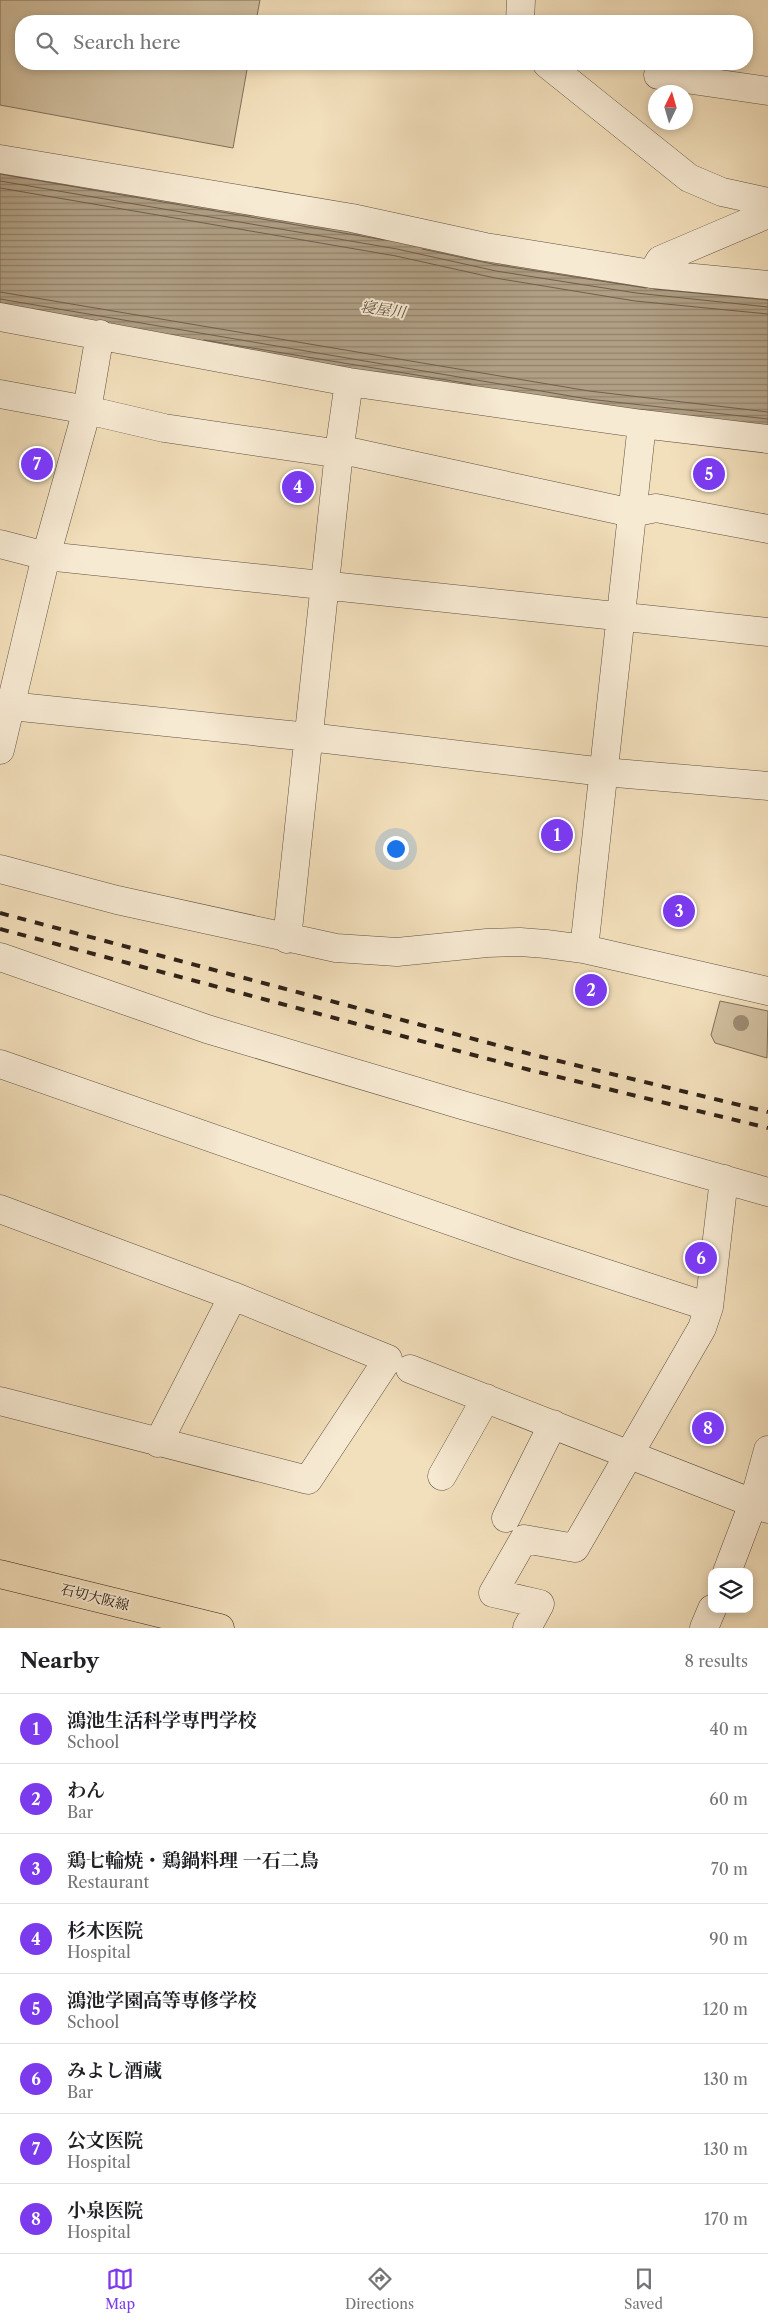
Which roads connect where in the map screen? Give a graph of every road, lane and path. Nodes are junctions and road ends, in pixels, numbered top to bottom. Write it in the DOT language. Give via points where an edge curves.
graph roads {
  1 [pos="521,0"];
  2 [pos="520,15"];
  3 [pos="554,70"];
  4 [pos="658,75"];
  5 [pos="768,91"];
  6 [pos="0,159"];
  7 [pos="768,202"];
  8 [pos="768,214"];
  9 [pos="652,274"];
  10 [pos="768,285"];
  11 [pos="0,318"];
  12 [pos="100,334"];
  13 [pos="349,382"];
  14 [pos="0,394"];
  15 [pos="88,410"];
  16 [pos="642,424"];
  17 [pos="768,439"];
  18 [pos="339,452"];
  19 [pos="632,512"];
  20 [pos="768,529"];
  21 [pos="0,544"];
  22 [pos="46,556"];
  23 [pos="324,585"];
  24 [pos="622,616"];
  25 [pos="768,632"];
  26 [pos="5,706"];
  27 [pos="309,737"];
  28 [pos="0,750"];
  29 [pos="604,772"];
  30 [pos="768,786"];
  31 [pos="0,869"];
  32 [pos="287,939"];
  33 [pos="584,950"];
  34 [pos="0,957"];
  35 [pos="768,991"];
  36 [pos="0,1064"];
  37 [pos="724,1179"];
  38 [pos="768,1192"];
  39 [pos="0,1209"];
  40 [pos="233,1296"];
  41 [pos="709,1307"];
  42 [pos="410,1369"];
  43 [pos="486,1398"];
  44 [pos="0,1400"];
  45 [pos="553,1424"];
  46 [pos="158,1443"];
  47 [pos="768,1450"];
  48 [pos="630,1454"];
  49 [pos="442,1476"];
  50 [pos="761,1505"];
  51 [pos="506,1518"];
  52 [pos="729,1568"];
  53 [pos="0,1574"];
  54 [pos="710,1613"];
  55 [pos="220,1628"];
  56 [pos="527,1628"];
  57 [pos="704,1628"];
  1 -- 2 [label="street"];
  3 -- 7 [label="street" via="689,178 722,192"];
  4 -- 5 [label="street"];
  6 -- 9 [label="street" via="352,218 485,247"];
  8 -- 9 [label="street" via="660,260"];
  9 -- 10 [label="street"];
  11 -- 12 [label="street"];
  12 -- 13 [label="street"];
  12 -- 15 [label="street"];
  13 -- 16 [label="street"];
  13 -- 18 [label="street"];
  14 -- 15 [label="street"];
  15 -- 18 [label="street" via="164,428"];
  15 -- 22 [label="street"];
  16 -- 17 [label="street"];
  16 -- 19 [label="street"];
  18 -- 19 [label="street" via="352,452"];
  18 -- 23 [label="street"];
  19 -- 20 [label="street" via="656,508"];
  19 -- 24 [label="street"];
  21 -- 22 [label="street"];
  22 -- 23 [label="street"];
  22 -- 26 [label="street"];
  23 -- 24 [label="street"];
  23 -- 27 [label="street"];
  24 -- 25 [label="street"];
  24 -- 29 [label="street"];
  26 -- 27 [label="street"];
  26 -- 28 [label="street"];
  27 -- 29 [label="street"];
  27 -- 32 [label="street"];
  29 -- 30 [label="street"];
  29 -- 33 [label="street"];
  31 -- 32 [label="street"];
  32 -- 33 [label="street" via="336,948 397,952 510,942"];
  33 -- 35 [label="street"];
  34 -- 37 [label="street" via="207,1029"];
  36 -- 41 [label="street" via="516,1244"];
  37 -- 38 [label="street"];
  37 -- 41 [label="street"];
  39 -- 40 [label="street"];
  40 -- 46 [label="street"];
  40 -- 46 [label="street" via="388,1359 308,1480"];
  41 -- 48 [label="street" via="702,1328"];
  42 -- 43 [label="street"];
  43 -- 45 [label="street"];
  43 -- 49 [label="street"];
  44 -- 46 [label="street"];
  45 -- 48 [label="street"];
  45 -- 51 [label="street"];
  47 -- 50 [label="street"];
  48 -- 50 [label="street"];
  48 -- 56 [label="street" via="575,1548 524,1539 493,1593 540,1604"];
  50 -- 52 [label="street"];
  53 -- 55 [label="main road, 石切大阪線"];
  54 -- 57 [label="street"];
}
